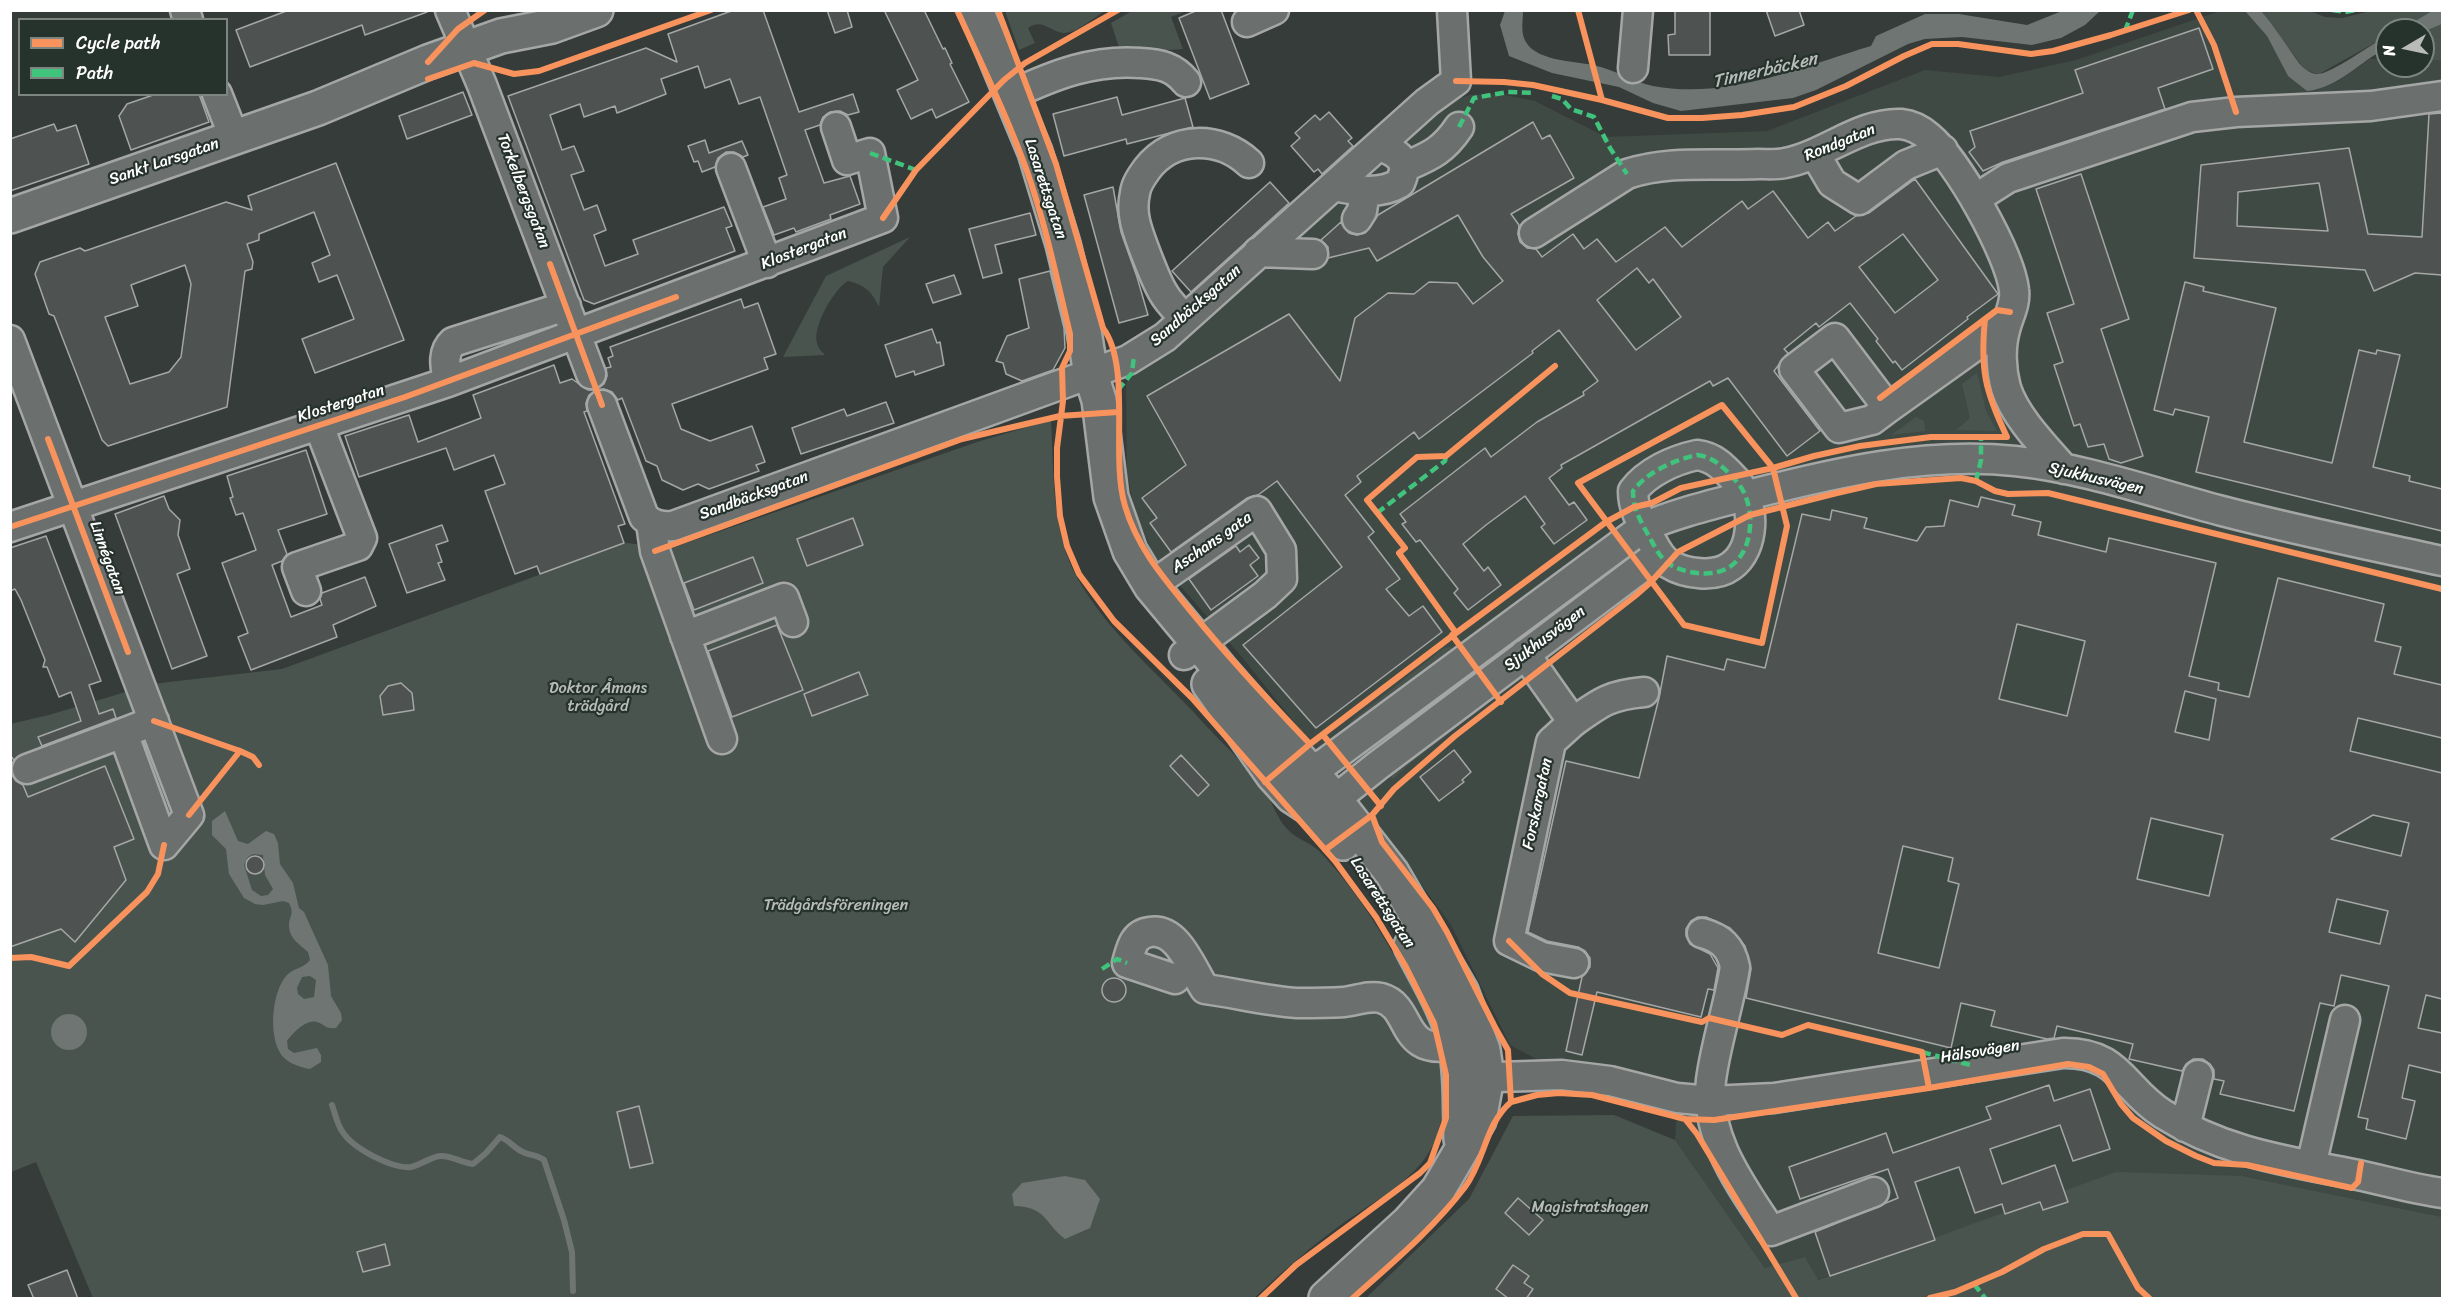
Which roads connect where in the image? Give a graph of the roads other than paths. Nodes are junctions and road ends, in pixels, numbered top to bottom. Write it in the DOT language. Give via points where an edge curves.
graph roads {
  1 [pos="450,10"];
  2 [pos="596,10"];
  3 [pos="976,10"];
  4 [pos="1274,10"];
  5 [pos="1452,10"];
  6 [pos="1638,10"];
  7 [pos="1247,22"];
  8 [pos="470,56"];
  9 [pos="1633,68"];
  10 [pos="1186,82"];
  11 [pos="1013,94"];
  12 [pos="219,96"];
  13 [pos="2442,96"];
  14 [pos="836,127"];
  15 [pos="1459,127"];
  16 [pos="234,137"];
  17 [pos="1380,146"];
  18 [pos="1943,150"];
  19 [pos="1815,154"];
  20 [pos="1249,163"];
  21 [pos="1405,166"];
  22 [pos="731,168"];
  23 [pos="1334,186"];
  24 [pos="1365,191"];
  25 [pos="1975,199"];
  26 [pos="10,216"];
  27 [pos="1357,219"];
  28 [pos="1534,233"];
  29 [pos="1258,252"];
  30 [pos="1313,254"];
  31 [pos="767,262"];
  32 [pos="566,306"];
  33 [pos="1185,319"];
  34 [pos="2007,323"];
  35 [pos="577,334"];
  36 [pos="10,340"];
  37 [pos="591,374"];
  38 [pos="1091,375"];
  39 [pos="448,382"];
  40 [pos="18,384"];
  41 [pos="602,405"];
  42 [pos="1888,408"];
  43 [pos="325,424"];
  44 [pos="2064,469"];
  45 [pos="1746,496"];
  46 [pos="73,505"];
  47 [pos="364,517"];
  48 [pos="651,523"];
  49 [pos="10,527"];
  50 [pos="1644,527"];
  51 [pos="1659,554"];
  52 [pos="2442,561"];
  53 [pos="1151,586"];
  54 [pos="306,591"];
  55 [pos="793,622"];
  56 [pos="685,636"];
  57 [pos="1192,650"];
  58 [pos="1525,654"];
  59 [pos="1644,692"];
  60 [pos="1217,695"];
  61 [pos="154,721"];
  62 [pos="1573,722"];
  63 [pos="123,733"];
  64 [pos="722,739"];
  65 [pos="27,769"];
  66 [pos="1309,770"];
  67 [pos="1326,806"];
  68 [pos="1702,933"];
  69 [pos="1574,963"];
  70 [pos="1174,979"];
  71 [pos="2345,1020"];
  72 [pos="1456,1045"];
  73 [pos="2198,1075"];
  74 [pos="1474,1078"];
  75 [pos="1710,1101"];
  76 [pos="2185,1127"];
  77 [pos="2311,1166"];
  78 [pos="1874,1192"];
  79 [pos="2442,1193"];
  80 [pos="1326,1299"];
  1 -- 8 [label="street, Torkelbergsgatan"];
  2 -- 8 [label="main road, Sankt Larsgatan" via="552,26 516,48"];
  3 -- 11 [label="main road, Lasarettsgatan"];
  4 -- 7 [label="street"];
  5 -- 17 [label="street, Sandbäcksgatan" via="1456,81"];
  6 -- 9 [label="street"];
  8 -- 16 [label="main road, Sankt Larsgatan" via="433,78 318,108"];
  8 -- 32 [label="street, Torkelbergsgatan"];
  10 -- 11 [label="street" via="1168,67 1116,61 1071,70"];
  11 -- 38 [label="main road, Lasarettsgatan" via="1063,244"];
  12 -- 16 [label="street"];
  13 -- 25 [label="street" via="2371,106 2192,117 2008,178"];
  14 -- 31 [label="street, Klostergatan" via="847,160 870,153 882,218"];
  15 -- 21 [label="street" via="1448,144"];
  16 -- 26 [label="main road, Sankt Larsgatan"];
  17 -- 21 [label="street" via="1394,151"];
  17 -- 23 [label="street, Sandbäcksgatan"];
  18 -- 19 [label="street, Rondgatan" via="1915,127 1900,124 1881,126"];
  18 -- 19 [label="street" via="1906,165 1859,200 1832,183"];
  18 -- 25 [label="street, Rondgatan"];
  19 -- 28 [label="street, Rondgatan" via="1784,163 1644,168 1627,174"];
  20 -- 33 [label="street" via="1224,146 1192,143 1175,147 1151,164 1135,190 1135,220 1140,236 1163,294"];
  21 -- 24 [label="street" via="1400,183 1382,191"];
  22 -- 31 [label="street"];
  23 -- 24 [label="street"];
  23 -- 29 [label="street, Sandbäcksgatan"];
  24 -- 27 [label="street"];
  25 -- 34 [label="street, Rondgatan" via="2009,269 2014,299"];
  29 -- 30 [label="street"];
  29 -- 33 [label="street, Sandbäcksgatan"];
  31 -- 35 [label="street, Klostergatan"];
  32 -- 35 [label="street, Torkelbergsgatan"];
  32 -- 39 [label="street" via="453,342 445,356"];
  33 -- 38 [label="street, Sandbäcksgatan" via="1128,360"];
  34 -- 42 [label="street"];
  34 -- 44 [label="street, Rondgatan" via="2002,373 2007,391 2037,438"];
  35 -- 37 [label="street, Torkelbergsgatan"];
  35 -- 39 [label="street, Klostergatan"];
  36 -- 40 [label="street, Linnégatan"];
  38 -- 48 [label="street, Sandbäcksgatan" via="673,526"];
  38 -- 53 [label="main road, Lasarettsgatan" via="1099,400 1111,497 1120,528"];
  38 -- 57 [label="main road, Lasarettsgatan" via="1085,401 1092,495 1101,531 1130,588"];
  39 -- 43 [label="street, Klostergatan"];
  40 -- 46 [label="street, Linnégatan"];
  41 -- 48 [label="street" via="638,505"];
  43 -- 46 [label="street, Klostergatan"];
  43 -- 47 [label="street"];
  43 -- 54 [label="street" via="363,538 358,546 297,567"];
  44 -- 45 [label="street, Sjukhusvägen" via="2015,461 1920,461 1848,471"];
  44 -- 52 [label="street, Sjukhusvägen" via="2272,524"];
  45 -- 50 [label="street, Sjukhusvägen" via="1682,512"];
  45 -- 50 [label="street" via="1711,458 1696,454 1685,457 1645,477 1632,491 1634,507"];
  45 -- 51 [label="street" via="1748,539 1731,567 1701,573 1669,564"];
  46 -- 49 [label="street, Klostergatan"];
  46 -- 61 [label="street, Linnégatan"];
  48 -- 56 [label="street" via="655,551"];
  50 -- 51 [label="street"];
  50 -- 66 [label="street, Sjukhusvägen" via="1339,754"];
  51 -- 58 [label="street, Sjukhusvägen"];
  53 -- 57 [label="main road, Lasarettsgatan"];
  53 -- 57 [label="street, Aschans gata" via="1257,511 1269,529 1281,550 1282,579"];
  55 -- 56 [label="street" via="784,598"];
  56 -- 64 [label="street"];
  57 -- 60 [label="main road, Lasarettsgatan"];
  57 -- 66 [label="main road, Lasarettsgatan"];
  58 -- 62 [label="street"];
  58 -- 67 [label="street, Sjukhusvägen"];
  59 -- 62 [label="street, Forskargatan" via="1618,694"];
  60 -- 66 [label="street, Lasarettsgatan" via="1288,770"];
  60 -- 67 [label="main road, Lasarettsgatan" via="1292,796"];
  61 -- 63 [label="street"];
  61 -- 63 [label="street, Linnégatan" via="189,815 164,845"];
  62 -- 69 [label="street, Forskargatan" via="1551,742 1509,941 1542,957"];
  63 -- 65 [label="street"];
  66 -- 67 [label="main road, Lasarettsgatan"];
  67 -- 72 [label="main road, Lasarettsgatan" via="1399,923"];
  67 -- 74 [label="main road, Lasarettsgatan" via="1392,873 1461,992 1483,1050"];
  68 -- 75 [label="street" via="1724,943 1735,967"];
  70 -- 72 [label="street" via="1127,963 1134,940 1153,931 1167,934 1205,989 1295,1003 1381,998 1393,1005 1415,1038 1429,1046"];
  71 -- 77 [label="street"];
  72 -- 74 [label="main road, Lasarettsgatan"];
  73 -- 76 [label="street"];
  74 -- 75 [label="street, Hälsovägen" via="1588,1078 1677,1098"];
  74 -- 80 [label="main road, Lasarettsgatan" via="1479,1120 1438,1190"];
  75 -- 76 [label="street, Hälsovägen" via="1774,1098 2079,1052 2111,1065 2160,1112"];
  75 -- 78 [label="street" via="1728,1164 1771,1231"];
  76 -- 77 [label="street, Hälsovägen" via="2233,1148"];
  77 -- 79 [label="street, Hälsovägen"];
}
